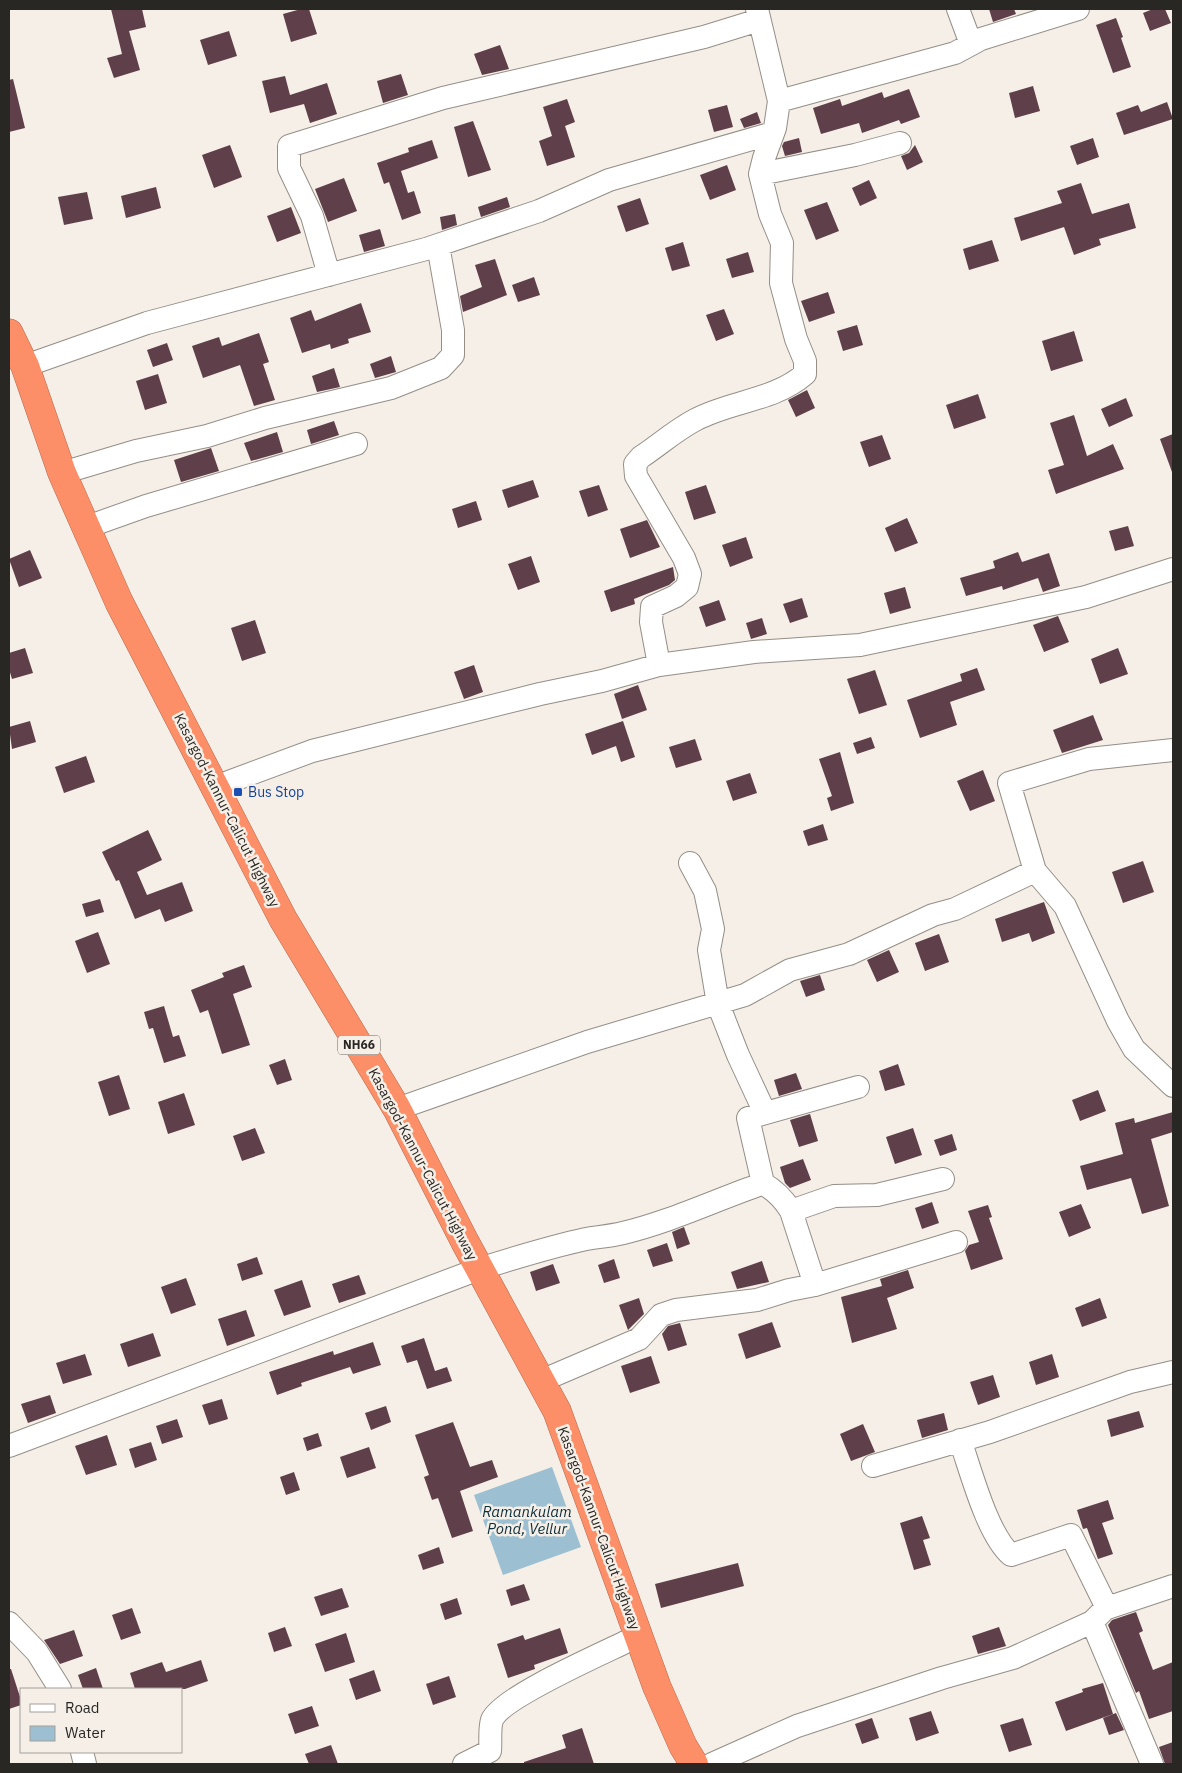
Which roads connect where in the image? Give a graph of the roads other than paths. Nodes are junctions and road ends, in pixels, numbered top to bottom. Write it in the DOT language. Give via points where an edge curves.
graph roads {
  1 [pos="958,9"];
  2 [pos="1078,9"];
  3 [pos="758,14"];
  4 [pos="971,44"];
  5 [pos="779,101"];
  6 [pos="773,133"];
  7 [pos="900,143"];
  8 [pos="760,174"];
  9 [pos="438,245"];
  10 [pos="329,275"];
  11 [pos="15,351"];
  12 [pos="356,444"];
  13 [pos="62,473"];
  14 [pos="87,527"];
  15 [pos="1173,569"];
  16 [pos="659,665"];
  17 [pos="1173,750"];
  18 [pos="215,787"];
  19 [pos="690,863"];
  20 [pos="1035,871"];
  21 [pos="718,1004"];
  22 [pos="1173,1086"];
  23 [pos="858,1087"];
  24 [pos="397,1108"];
  25 [pos="765,1113"];
  26 [pos="943,1179"];
  27 [pos="762,1183"];
  28 [pos="791,1211"];
  29 [pos="956,1242"];
  30 [pos="479,1269"];
  31 [pos="815,1285"];
  32 [pos="1173,1372"];
  33 [pos="541,1381"];
  34 [pos="960,1440"];
  35 [pos="9,1446"];
  36 [pos="873,1466"];
  37 [pos="1173,1586"];
  38 [pos="1099,1615"];
  39 [pos="9,1623"];
  40 [pos="638,1636"];
  41 [pos="59,1688"];
  42 [pos="464,1764"];
  43 [pos="694,1764"];
  44 [pos="712,1764"];
  45 [pos="1152,1764"];
  1 -- 4 [label="street"];
  2 -- 4 [label="street" via="981,38"];
  3 -- 5 [label="street"];
  3 -- 10 [label="street" via="704,37 443,98 289,146 289,168 312,216"];
  4 -- 5 [label="street" via="955,53"];
  5 -- 6 [label="street"];
  6 -- 8 [label="street"];
  6 -- 9 [label="street" via="609,180 539,211"];
  7 -- 8 [label="street" via="827,162"];
  8 -- 16 [label="street" via="770,214 782,243 781,283 805,361 805,374 796,382 760,398 696,420 635,464 636,476 690,574 687,587 652,607 651,622"];
  9 -- 10 [label="street"];
  9 -- 13 [label="street" via="453,330 453,354 441,368 391,388 136,451"];
  10 -- 11 [label="street" via="147,323"];
  11 -- 13 [label="highway, Kasargod-Kannur-Calicut Highway / NH66"];
  12 -- 14 [label="street" via="146,506"];
  13 -- 14 [label="highway, Kasargod-Kannur-Calicut Highway / NH66"];
  14 -- 18 [label="highway, Kasargod-Kannur-Calicut Highway / NH66" via="119,602"];
  15 -- 16 [label="street" via="1086,596 860,645 754,652"];
  16 -- 18 [label="street" via="312,751"];
  17 -- 20 [label="street" via="1088,759 1009,784"];
  18 -- 24 [label="highway, Kasargod-Kannur-Calicut Highway / NH66" via="283,919"];
  19 -- 21 [label="street" via="705,891 713,929 709,950"];
  20 -- 21 [label="street" via="963,906 916,923 849,954 790,970 745,996"];
  20 -- 22 [label="street" via="1065,906 1134,1049"];
  21 -- 24 [label="street" via="587,1042"];
  21 -- 25 [label="street"];
  23 -- 25 [label="street"];
  24 -- 30 [label="highway, Kasargod-Kannur-Calicut Highway / NH66"];
  25 -- 27 [label="street" via="748,1118"];
  26 -- 28 [label="street" via="877,1195 834,1196"];
  27 -- 28 [label="street" via="783,1198"];
  27 -- 30 [label="street" via="675,1218 622,1234 529,1253"];
  28 -- 31 [label="street"];
  29 -- 31 [label="street"];
  30 -- 33 [label="highway, Kasargod-Kannur-Calicut Highway / NH66"];
  30 -- 35 [label="street"];
  31 -- 33 [label="street" via="737,1304 676,1310 661,1315 639,1339"];
  32 -- 34 [label="street" via="1130,1382"];
  33 -- 40 [label="highway, Kasargod-Kannur-Calicut Highway / NH66" via="557,1411"];
  34 -- 36 [label="street"];
  34 -- 38 [label="street" via="1000,1546 1011,1555 1071,1535"];
  37 -- 38 [label="street"];
  38 -- 44 [label="street" via="1013,1658 797,1726"];
  38 -- 45 [label="street"];
  39 -- 41 [label="street" via="37,1652"];
  40 -- 42 [label="street" via="506,1705 492,1720 490,1751"];
  40 -- 43 [label="highway, Kasargod-Kannur-Calicut Highway / NH66" via="657,1687"];
}
